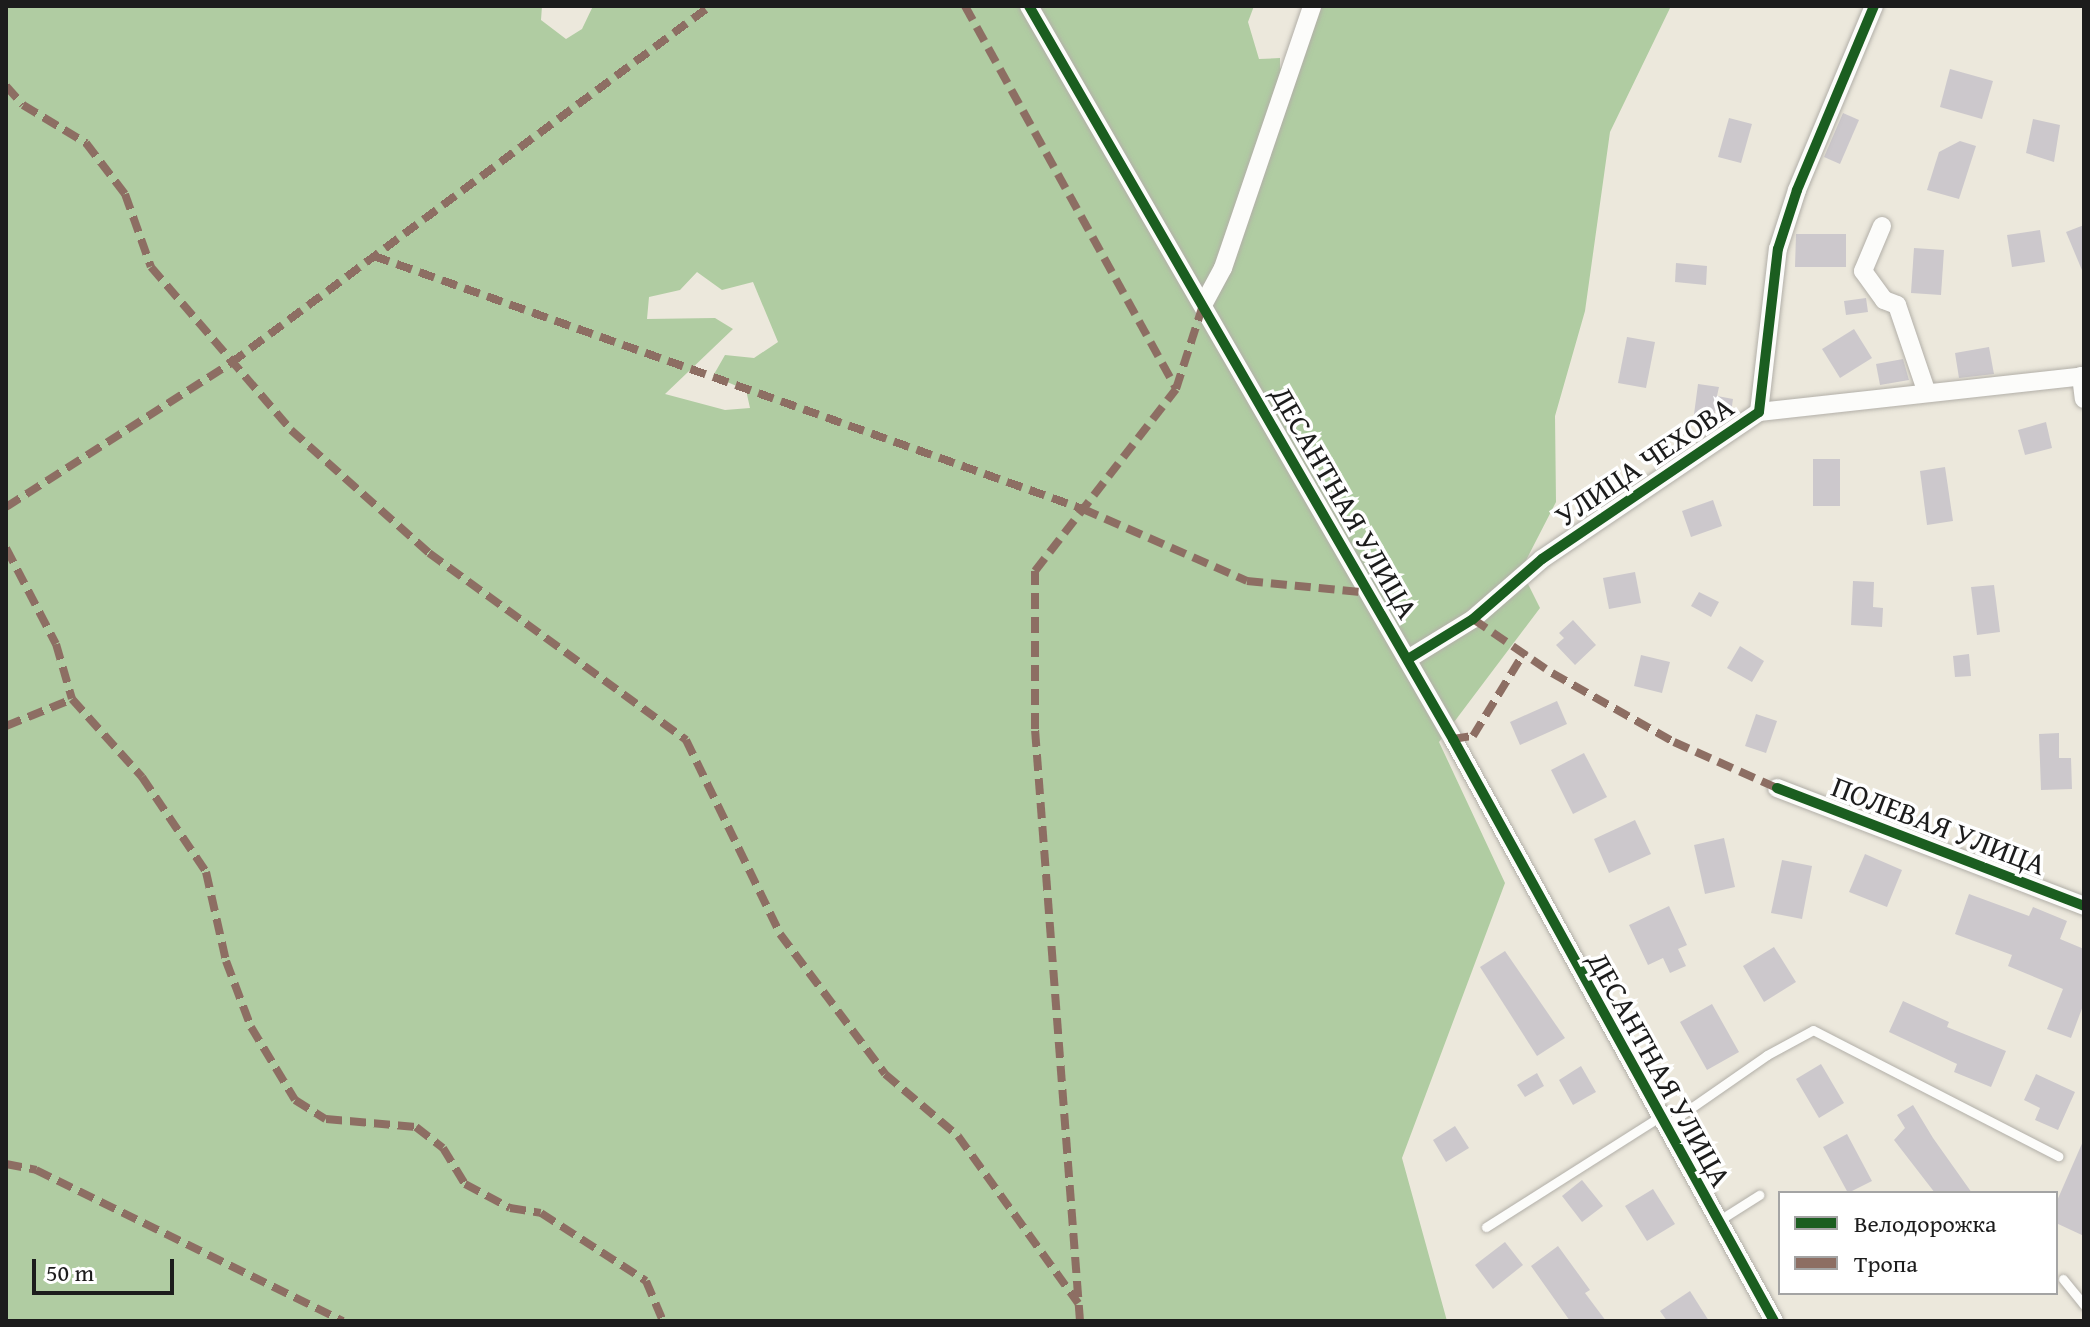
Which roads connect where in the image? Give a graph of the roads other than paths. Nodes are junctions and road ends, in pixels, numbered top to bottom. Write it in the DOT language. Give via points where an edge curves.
graph roads {
  1 [pos="1029,6"];
  2 [pos="1312,6"];
  3 [pos="1874,6"];
  4 [pos="1882,226"];
  5 [pos="1203,305"];
  6 [pos="2082,376"];
  7 [pos="1927,393"];
  8 [pos="2084,399"];
  9 [pos="1759,412"];
  10 [pos="1408,659"];
  11 [pos="1777,788"];
  12 [pos="2084,905"];
  13 [pos="1660,1122"];
  14 [pos="2058,1156"];
  15 [pos="1759,1195"];
  16 [pos="1717,1221"];
  17 [pos="1486,1227"];
  18 [pos="2063,1279"];
  19 [pos="2084,1305"];
  20 [pos="1774,1321"];
  1 -- 5 [label="street, ДЕСАНТНАЯ УЛИЦА"];
  2 -- 5 [label="street" via="1223,268"];
  3 -- 9 [label="street, УЛИЦА ЧЕХОВА" via="1797,190 1778,249"];
  4 -- 7 [label="street" via="1863,271 1884,300 1897,305"];
  5 -- 10 [label="street, ДЕСАНТНАЯ УЛИЦА"];
  6 -- 7 [label="street"];
  6 -- 8 [label="street"];
  7 -- 9 [label="street"];
  9 -- 10 [label="street, УЛИЦА ЧЕХОВА" via="1542,559 1473,619"];
  10 -- 13 [label="street, ДЕСАНТНАЯ УЛИЦА"];
  11 -- 12 [label="street, ПОЛЕВАЯ УЛИЦА"];
  13 -- 14 [label="lane" via="1813,1030"];
  13 -- 16 [label="street, ДЕСАНТНАЯ УЛИЦА"];
  13 -- 17 [label="lane"];
  15 -- 16 [label="lane"];
  16 -- 20 [label="street, ДЕСАНТНАЯ УЛИЦА"];
  18 -- 19 [label="lane"];
}
